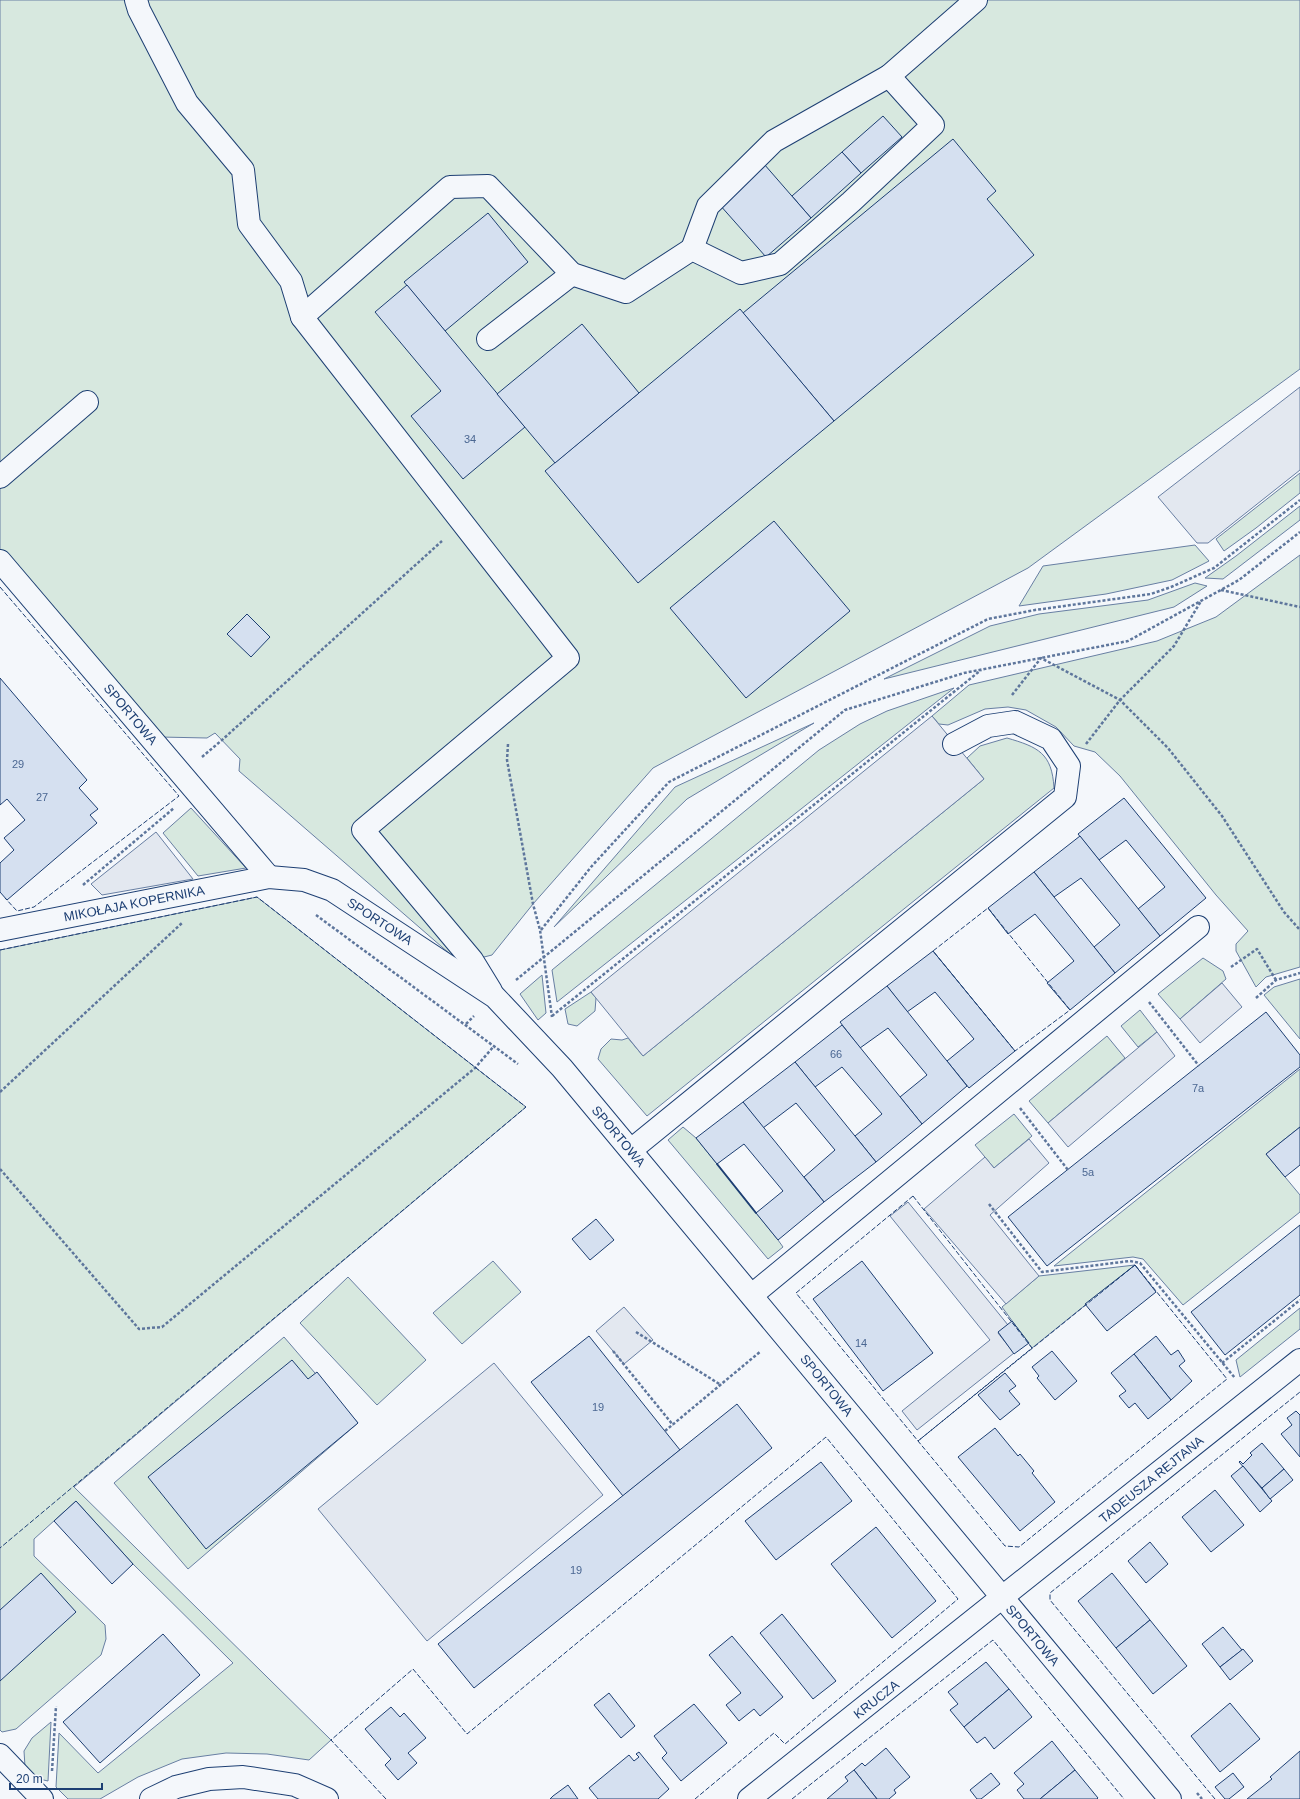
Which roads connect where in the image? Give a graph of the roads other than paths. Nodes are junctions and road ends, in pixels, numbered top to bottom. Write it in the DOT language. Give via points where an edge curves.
graph roads {
  1 [pos="136,0"];
  2 [pos="976,0"];
  3 [pos="889,76"];
  4 [pos="692,249"];
  5 [pos="572,274"];
  6 [pos="302,317"];
  7 [pos="488,339"];
  8 [pos="86,402"];
  9 [pos="0,477"];
  10 [pos="0,561"];
  11 [pos="954,744"];
  12 [pos="269,877"];
  13 [pos="1198,927"];
  14 [pos="0,930"];
  15 [pos="495,997"];
  16 [pos="631,1150"];
  17 [pos="752,1295"];
  18 [pos="1300,1360"];
  19 [pos="1002,1598"];
  20 [pos="0,1755"];
  21 [pos="42,1799"];
  22 [pos="151,1799"];
  23 [pos="327,1799"];
  24 [pos="749,1799"];
  25 [pos="1170,1799"];
  1 -- 6 [label="street" via="188,103 243,170 249,224 291,281"];
  2 -- 3 [label="street"];
  3 -- 4 [label="street" via="774,141 708,206"];
  3 -- 4 [label="street" via="933,124 780,264 741,273"];
  4 -- 5 [label="street" via="626,292"];
  5 -- 6 [label="street" via="488,186 450,187"];
  5 -- 7 [label="street"];
  6 -- 15 [label="street" via="568,658 363,830 472,960"];
  8 -- 9 [label="street"];
  10 -- 12 [label="street, SPORTOWA"];
  11 -- 16 [label="street" via="988,726 1015,722 1051,739 1069,766 1065,797"];
  12 -- 14 [label="street, MIKOŁAJA KOPERNIKA"];
  12 -- 15 [label="street, SPORTOWA" via="304,880 332,890"];
  13 -- 17 [label="street"];
  15 -- 16 [label="street, SPORTOWA" via="562,1068"];
  16 -- 17 [label="street, SPORTOWA"];
  17 -- 19 [label="street, SPORTOWA"];
  18 -- 19 [label="street, TADEUSZA REJTANA"];
  19 -- 24 [label="street, KRUCZA"];
  19 -- 25 [label="street, SPORTOWA"];
  20 -- 21 [label="street"];
  22 -- 23 [label="street" via="176,1787 209,1779 243,1777 295,1785"];
}
